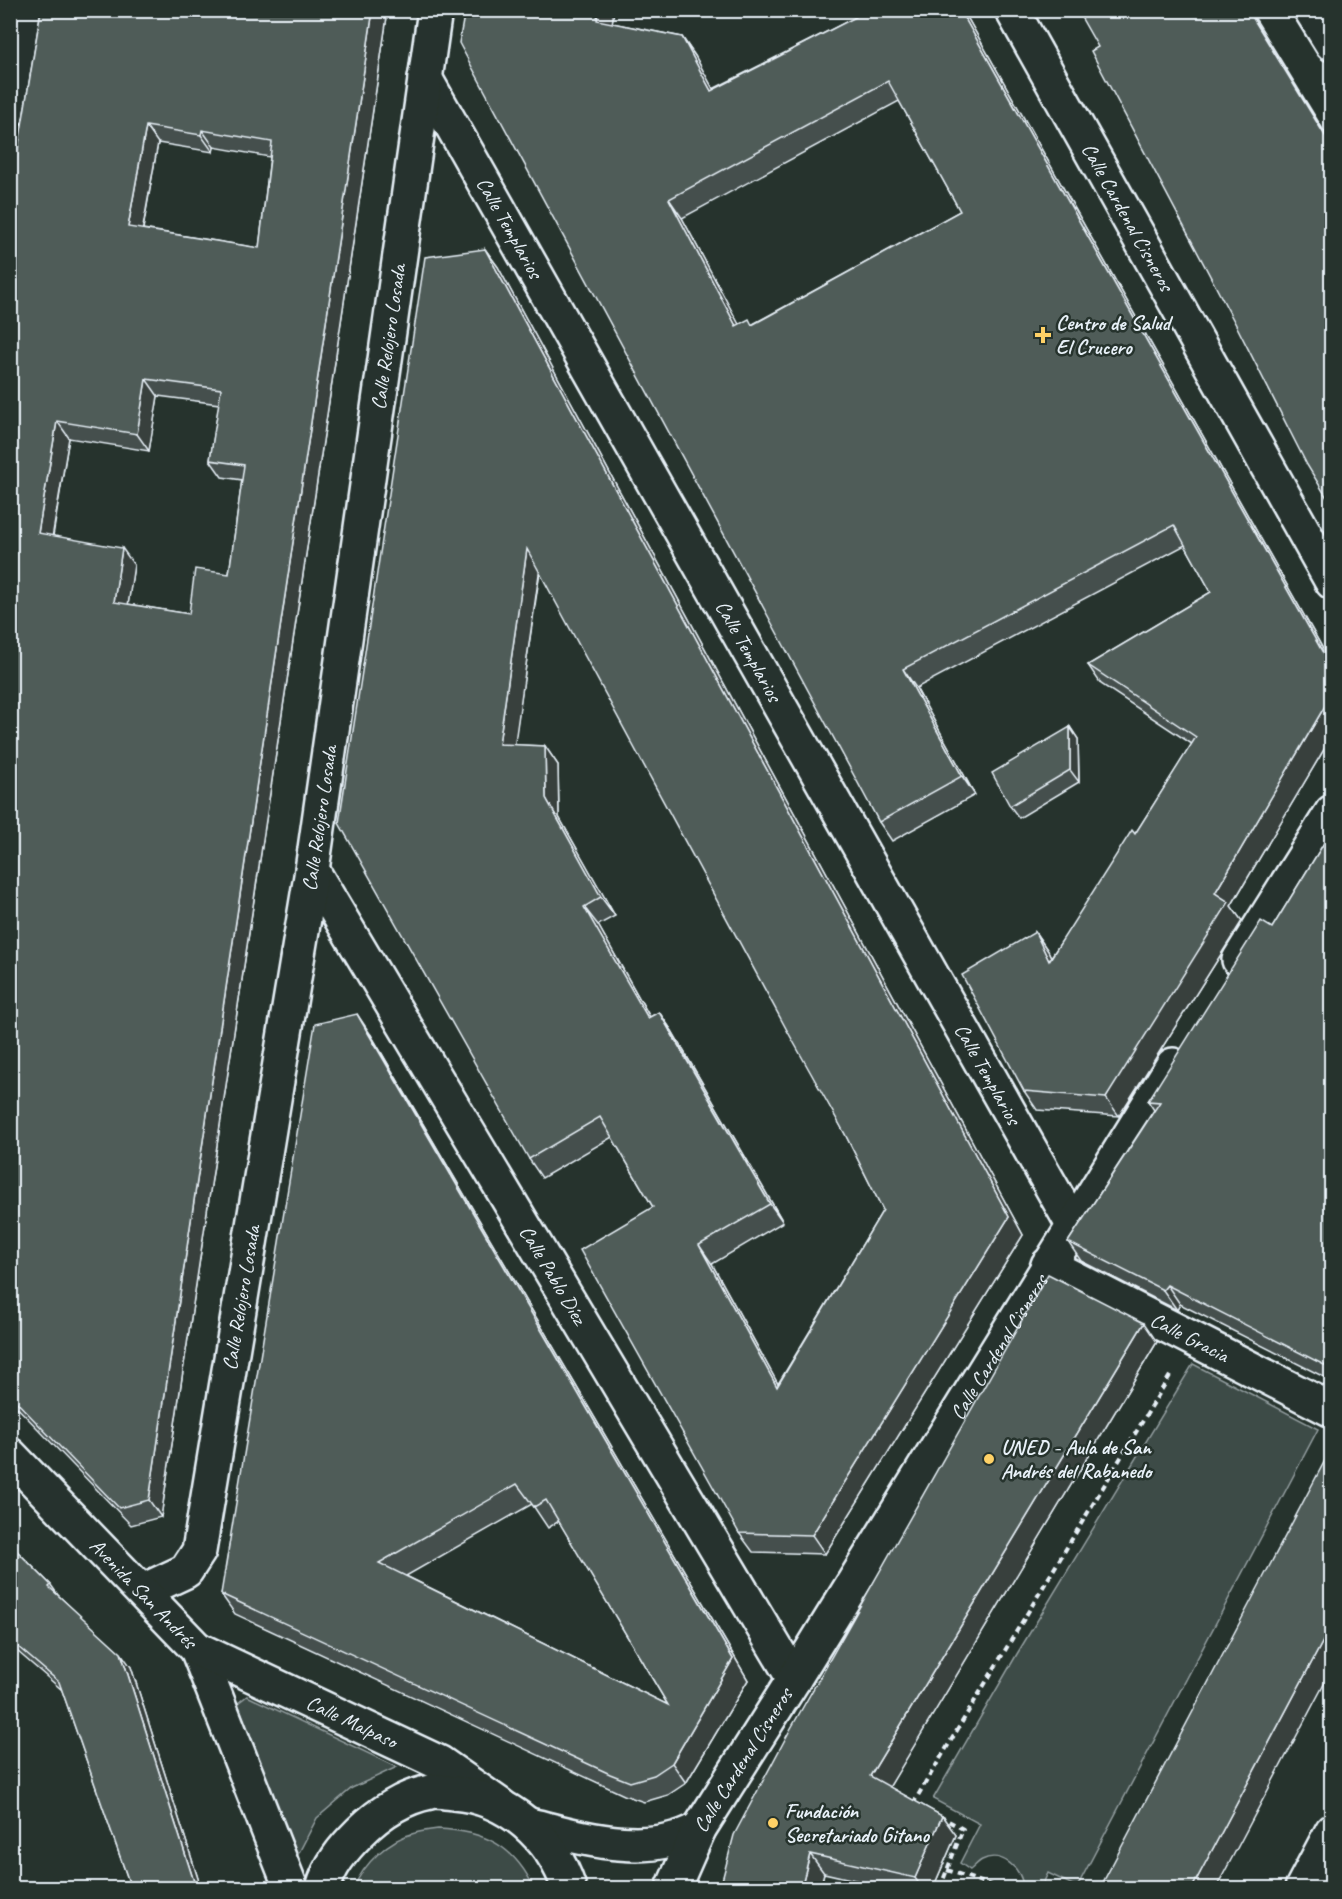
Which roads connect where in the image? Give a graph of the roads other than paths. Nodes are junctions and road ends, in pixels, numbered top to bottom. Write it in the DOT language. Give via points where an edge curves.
graph roads {
  1 [pos="25,10"];
  2 [pos="435,10"];
  3 [pos="1012,10"];
  4 [pos="1311,10"];
  5 [pos="1332,44"];
  6 [pos="425,78"];
  7 [pos="10,110"];
  8 [pos="1332,582"];
  9 [pos="1332,812"];
  10 [pos="312,870"];
  11 [pos="1224,983"];
  12 [pos="1186,1044"];
  13 [pos="1073,1225"];
  14 [pos="1048,1265"];
  15 [pos="1332,1410"];
  16 [pos="10,1455"];
  17 [pos="143,1591"];
  18 [pos="197,1649"];
  19 [pos="794,1679"];
  20 [pos="500,1805"];
  21 [pos="530,1825"];
  22 [pos="699,1829"];
  23 [pos="1332,1831"];
  24 [pos="1317,1878"];
  25 [pos="291,1888"];
  26 [pos="323,1888"];
  27 [pos="569,1888"];
  28 [pos="673,1888"];
  1 -- 7 [label="street"];
  2 -- 6 [label="street, Calle Relojero Losada"];
  3 -- 8 [label="street, Calle Cardenal Cisneros"];
  4 -- 5 [label="street"];
  6 -- 10 [label="street, Calle Relojero Losada"];
  6 -- 13 [label="street, Calle Templarios"];
  9 -- 11 [label="street"];
  10 -- 17 [label="street, Calle Relojero Losada" via="199,1551 186,1571"];
  10 -- 19 [label="street, Calle Pablo Díez"];
  12 -- 13 [label="street, Calle Cardenal Cisneros"];
  13 -- 14 [label="street, Calle Cardenal Cisneros"];
  14 -- 15 [label="street, Calle Gracia"];
  14 -- 19 [label="street, Calle Cardenal Cisneros"];
  16 -- 17 [label="street, Avenida San Andrés"];
  17 -- 18 [label="street, Avenida San Andrés"];
  18 -- 20 [label="street, Calle Malpaso" via="440,1763"];
  18 -- 25 [label="street, Avenida San Andrés"];
  19 -- 22 [label="street, Calle Cardenal Cisneros"];
  20 -- 21 [label="street"];
  20 -- 26 [label="street" via="467,1794 432,1791 400,1802 372,1820 346,1846 327,1873"];
  21 -- 22 [label="street" via="608,1841 653,1844 684,1838"];
  21 -- 27 [label="street" via="553,1852"];
  22 -- 28 [label="street, Calle Cardenal Cisneros"];
  23 -- 24 [label="street"];
}
